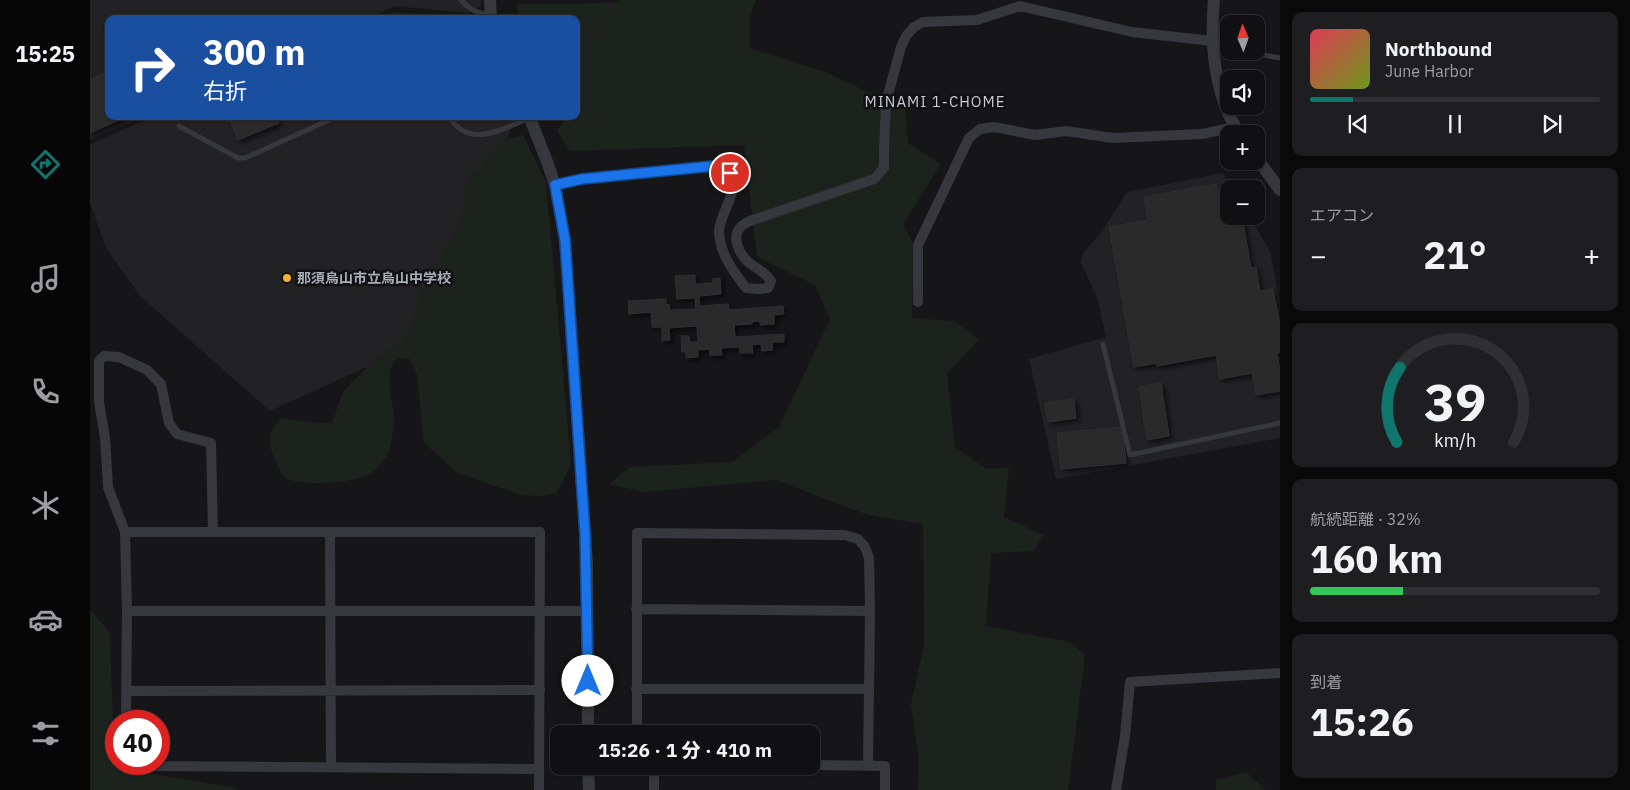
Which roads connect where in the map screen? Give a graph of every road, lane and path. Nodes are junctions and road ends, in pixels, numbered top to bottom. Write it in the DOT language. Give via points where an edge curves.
graph roads {
  1 [pos="461,0"];
  2 [pos="490,0"];
  3 [pos="1214,0"];
  4 [pos="484,15"];
  5 [pos="491,15"];
  6 [pos="1212,44"];
  7 [pos="1220,46"];
  8 [pos="1265,55"];
  9 [pos="1280,58"];
  10 [pos="329,120"];
  11 [pos="452,120"];
  12 [pos="522,120"];
  13 [pos="530,120"];
  14 [pos="1235,125"];
  15 [pos="179,126"];
  16 [pos="1220,132"];
  17 [pos="1265,169"];
  18 [pos="555,185"];
  19 [pos="1280,190"];
  20 [pos="918,302"];
  21 [pos="1104,344"];
  22 [pos="1280,423"];
  23 [pos="125,532"];
  24 [pos="213,532"];
  25 [pos="330,532"];
  26 [pos="636,609"];
  27 [pos="127,611"];
  28 [pos="330,611"];
  29 [pos="540,611"];
  30 [pos="587,611"];
  31 [pos="870,611"];
  32 [pos="1280,673"];
  33 [pos="636,689"];
  34 [pos="869,689"];
  35 [pos="331,690"];
  36 [pos="540,690"];
  37 [pos="127,691"];
  38 [pos="126,710"];
  39 [pos="588,725"];
  40 [pos="637,725"];
  41 [pos="820,765"];
  42 [pos="868,765"];
  43 [pos="170,766"];
  44 [pos="331,767"];
  45 [pos="539,769"];
  46 [pos="588,775"];
  47 [pos="655,775"];
  48 [pos="539,790"];
  49 [pos="589,790"];
  50 [pos="654,790"];
  51 [pos="885,790"];
  52 [pos="1116,790"];
  1 -- 4 [label="lane" via="469,9"];
  2 -- 5 [label="street"];
  3 -- 6 [label="street"];
  6 -- 7 [label="lane"];
  6 -- 14 [label="street" via="1226,107"];
  6 -- 18 [label="street" via="1132,32 1020,6 977,20 923,22 914,27 900,47 886,102 884,168 874,179 756,219 743,224 738,230 736,241 740,251 768,276 771,282 768,288 746,288 722,251 719,229 734,182 722,167 582,179"];
  8 -- 9 [label="lane"];
  10 -- 15 [label="lane" via="245,158 238,158"];
  11 -- 12 [label="lane" via="468,134 480,135"];
  13 -- 18 [label="street"];
  16 -- 20 [label="street" via="1112,138 1066,131 1035,136 994,127 980,129 969,138 918,245"];
  17 -- 19 [label="street"];
  18 -- 30 [label="street" via="565,248 585,534"];
  21 -- 22 [label="lane" via="1130,455"];
  23 -- 24 [label="street"];
  23 -- 24 [label="street" via="108,488 98,402 99,361 104,356 119,357 147,370 162,384 169,423 177,434 211,443"];
  23 -- 27 [label="street"];
  24 -- 25 [label="street"];
  25 -- 28 [label="street"];
  25 -- 29 [label="street" via="540,532"];
  26 -- 31 [label="street"];
  26 -- 31 [label="street" via="637,533 844,536 858,539 869,558"];
  26 -- 33 [label="street"];
  27 -- 28 [label="street"];
  27 -- 37 [label="street"];
  28 -- 29 [label="street"];
  28 -- 35 [label="street"];
  29 -- 30 [label="street"];
  29 -- 36 [label="street"];
  30 -- 39 [label="street"];
  31 -- 34 [label="street"];
  32 -- 52 [label="street" via="1130,682"];
  33 -- 34 [label="street"];
  33 -- 40 [label="street"];
  34 -- 42 [label="street"];
  35 -- 36 [label="street"];
  35 -- 37 [label="street"];
  35 -- 44 [label="street"];
  36 -- 45 [label="street"];
  37 -- 38 [label="street"];
  41 -- 42 [label="street"];
  42 -- 51 [label="street" via="885,766"];
  43 -- 44 [label="street"];
  44 -- 45 [label="street"];
  45 -- 48 [label="street"];
  46 -- 49 [label="street"];
  47 -- 50 [label="street"];
}
